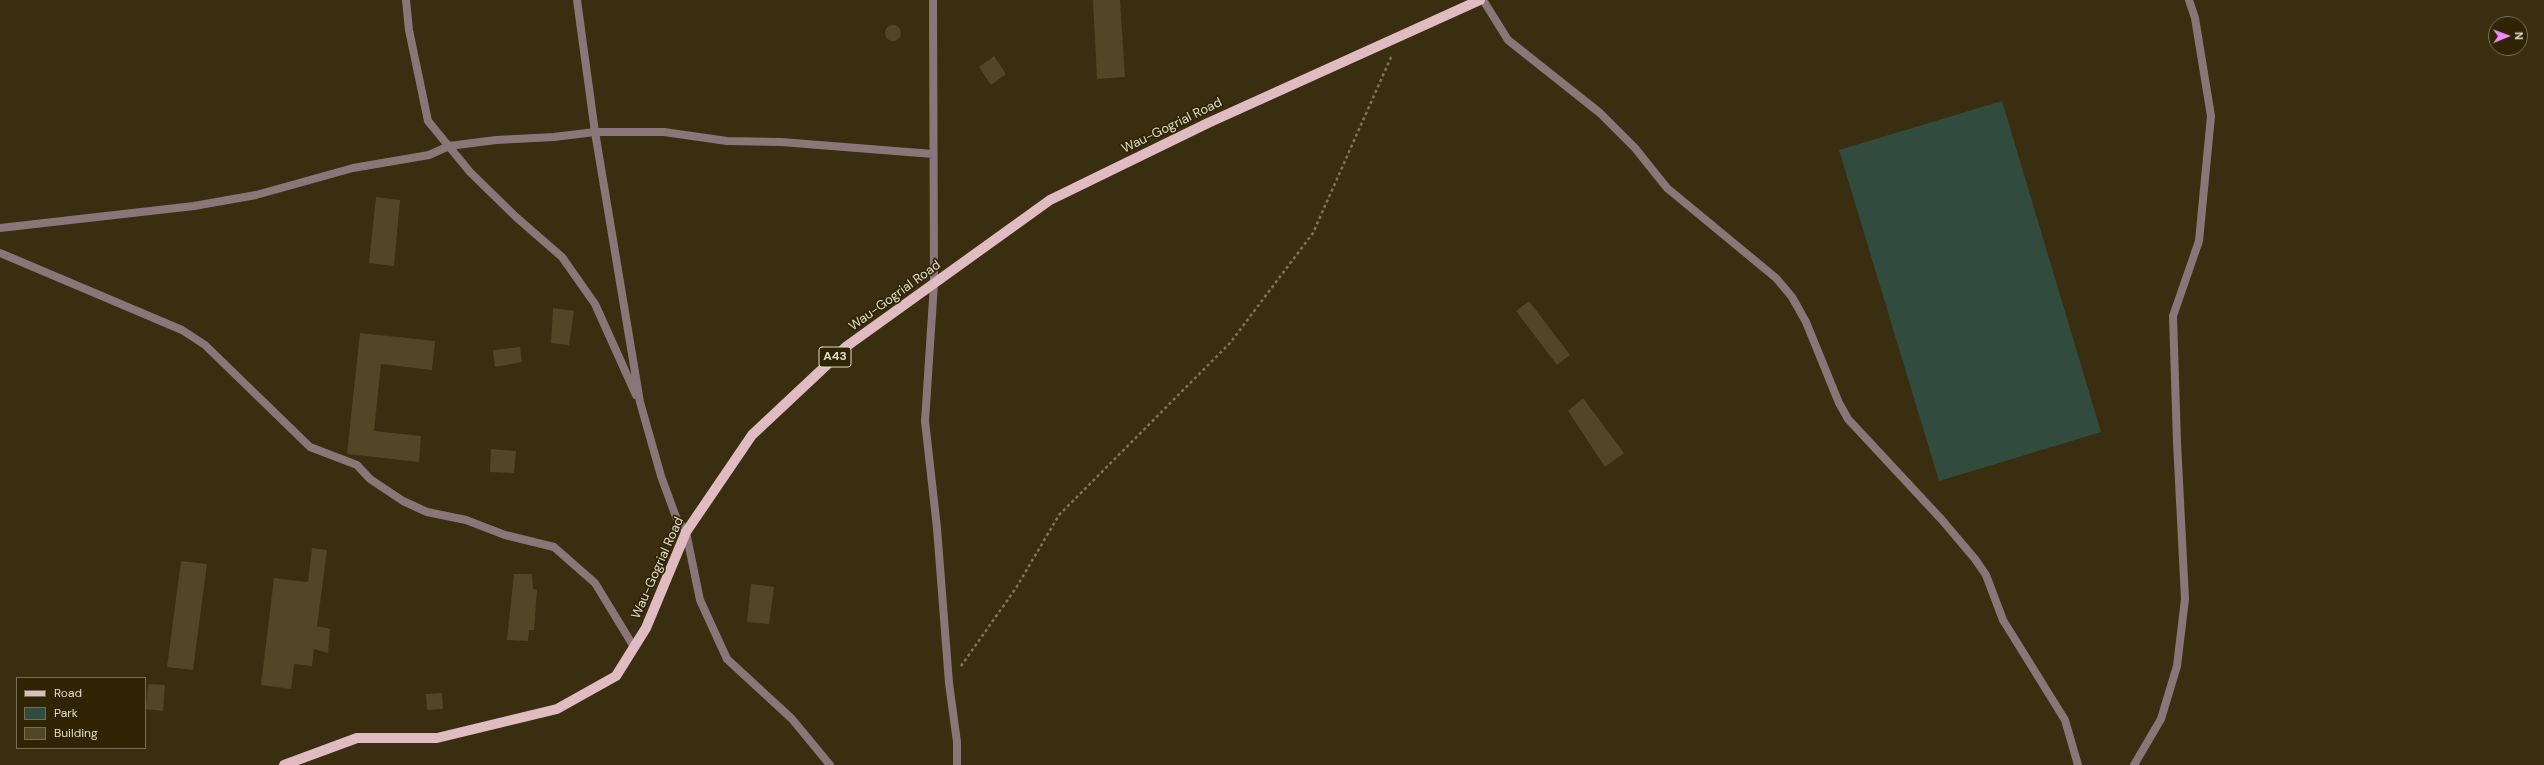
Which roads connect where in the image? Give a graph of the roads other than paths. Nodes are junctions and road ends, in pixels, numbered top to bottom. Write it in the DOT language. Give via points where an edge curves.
graph roads {
  1 [pos="406,0"];
  2 [pos="577,0"];
  3 [pos="933,0"];
  4 [pos="1480,0"];
  5 [pos="1484,0"];
  6 [pos="2189,0"];
  7 [pos="595,132"];
  8 [pos="449,146"];
  9 [pos="933,154"];
  10 [pos="0,228"];
  11 [pos="0,253"];
  12 [pos="934,284"];
  13 [pos="640,402"];
  14 [pos="686,532"];
  15 [pos="634,647"];
  16 [pos="284,765"];
  17 [pos="830,765"];
  18 [pos="957,765"];
  19 [pos="2078,765"];
  20 [pos="2134,765"];
  1 -- 8 [label="street" via="409,30 428,121"];
  2 -- 7 [label="street"];
  3 -- 9 [label="street"];
  4 -- 12 [label="main road, Wau-Gogrial Road / A43" via="1208,123 1050,200"];
  5 -- 19 [label="street" via="1508,40 1600,113 1635,148 1667,188 1776,278 1792,297 1806,322 1838,403 1848,419 1942,520 1986,575 2003,620 2065,720"];
  6 -- 20 [label="street" via="2195,18 2211,116 2198,241 2173,316 2176,442 2185,599 2177,666 2161,718"];
  7 -- 8 [label="street"];
  7 -- 9 [label="street" via="664,132 727,141 781,142"];
  7 -- 13 [label="street"];
  8 -- 10 [label="street" via="429,155 353,168 256,195 194,206"];
  8 -- 13 [label="street" via="475,177 562,257 596,304"];
  9 -- 12 [label="street"];
  11 -- 15 [label="street" via="182,330 205,345 310,447 357,465 370,478 403,501 427,512 466,520 505,535 554,547 595,583"];
  12 -- 14 [label="main road, Wau-Gogrial Road / A43" via="847,346 752,435"];
  12 -- 18 [label="street" via="925,421 937,528 949,683 957,742"];
  13 -- 14 [label="street" via="660,476 676,517"];
  14 -- 15 [label="main road, Wau-Gogrial Road / A43" via="646,628"];
  14 -- 17 [label="street" via="700,600 727,659 792,719"];
  15 -- 16 [label="main road, Wau-Gogrial Road / A43" via="616,676 557,709 437,738 358,738"];
}
